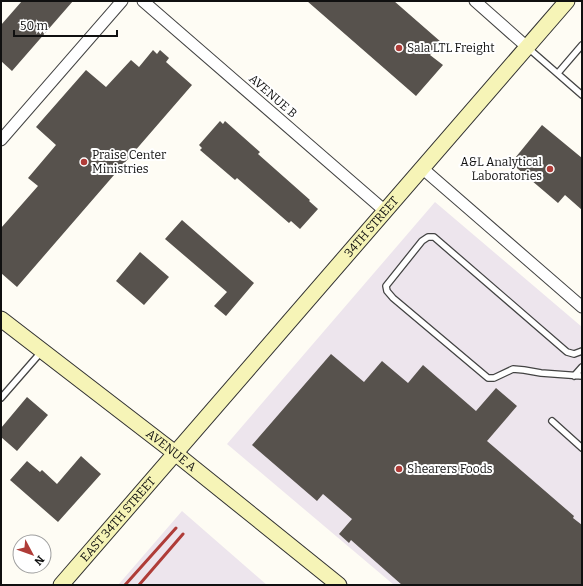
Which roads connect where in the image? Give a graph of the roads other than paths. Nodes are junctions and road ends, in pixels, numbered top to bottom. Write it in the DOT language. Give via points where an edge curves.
graph roads {
  1 [pos="122,1"];
  2 [pos="143,1"];
  3 [pos="475,1"];
  4 [pos="567,1"];
  5 [pos="582,45"];
  6 [pos="527,47"];
  7 [pos="558,73"];
  8 [pos="582,94"];
  9 [pos="1,140"];
  10 [pos="422,168"];
  11 [pos="385,211"];
  12 [pos="582,307"];
  13 [pos="1,319"];
  14 [pos="42,351"];
  15 [pos="582,351"];
  16 [pos="582,367"];
  17 [pos="574,376"];
  18 [pos="582,376"];
  19 [pos="1,398"];
  20 [pos="552,421"];
  21 [pos="582,448"];
  22 [pos="175,453"];
  23 [pos="62,585"];
  24 [pos="339,585"];
  1 -- 9 [label="street"];
  2 -- 11 [label="street, AVENUE B"];
  3 -- 6 [label="street"];
  4 -- 6 [label="main road, 34TH STREET"];
  5 -- 7 [label="lane"];
  6 -- 7 [label="lane"];
  6 -- 10 [label="main road, 34TH STREET"];
  7 -- 8 [label="lane"];
  10 -- 11 [label="main road, 34TH STREET"];
  10 -- 12 [label="street"];
  11 -- 22 [label="main road, 34TH STREET"];
  13 -- 14 [label="main road, AVENUE A"];
  14 -- 19 [label="lane"];
  14 -- 22 [label="main road, AVENUE A"];
  15 -- 17 [label="lane" via="574,354 567,352 434,237 422,241 386,286 393,298 488,378 494,378 513,369"];
  16 -- 17 [label="lane"];
  17 -- 18 [label="lane"];
  20 -- 21 [label="lane"];
  22 -- 23 [label="main road, EAST 34TH STREET"];
  22 -- 24 [label="main road, AVENUE A"];
}
